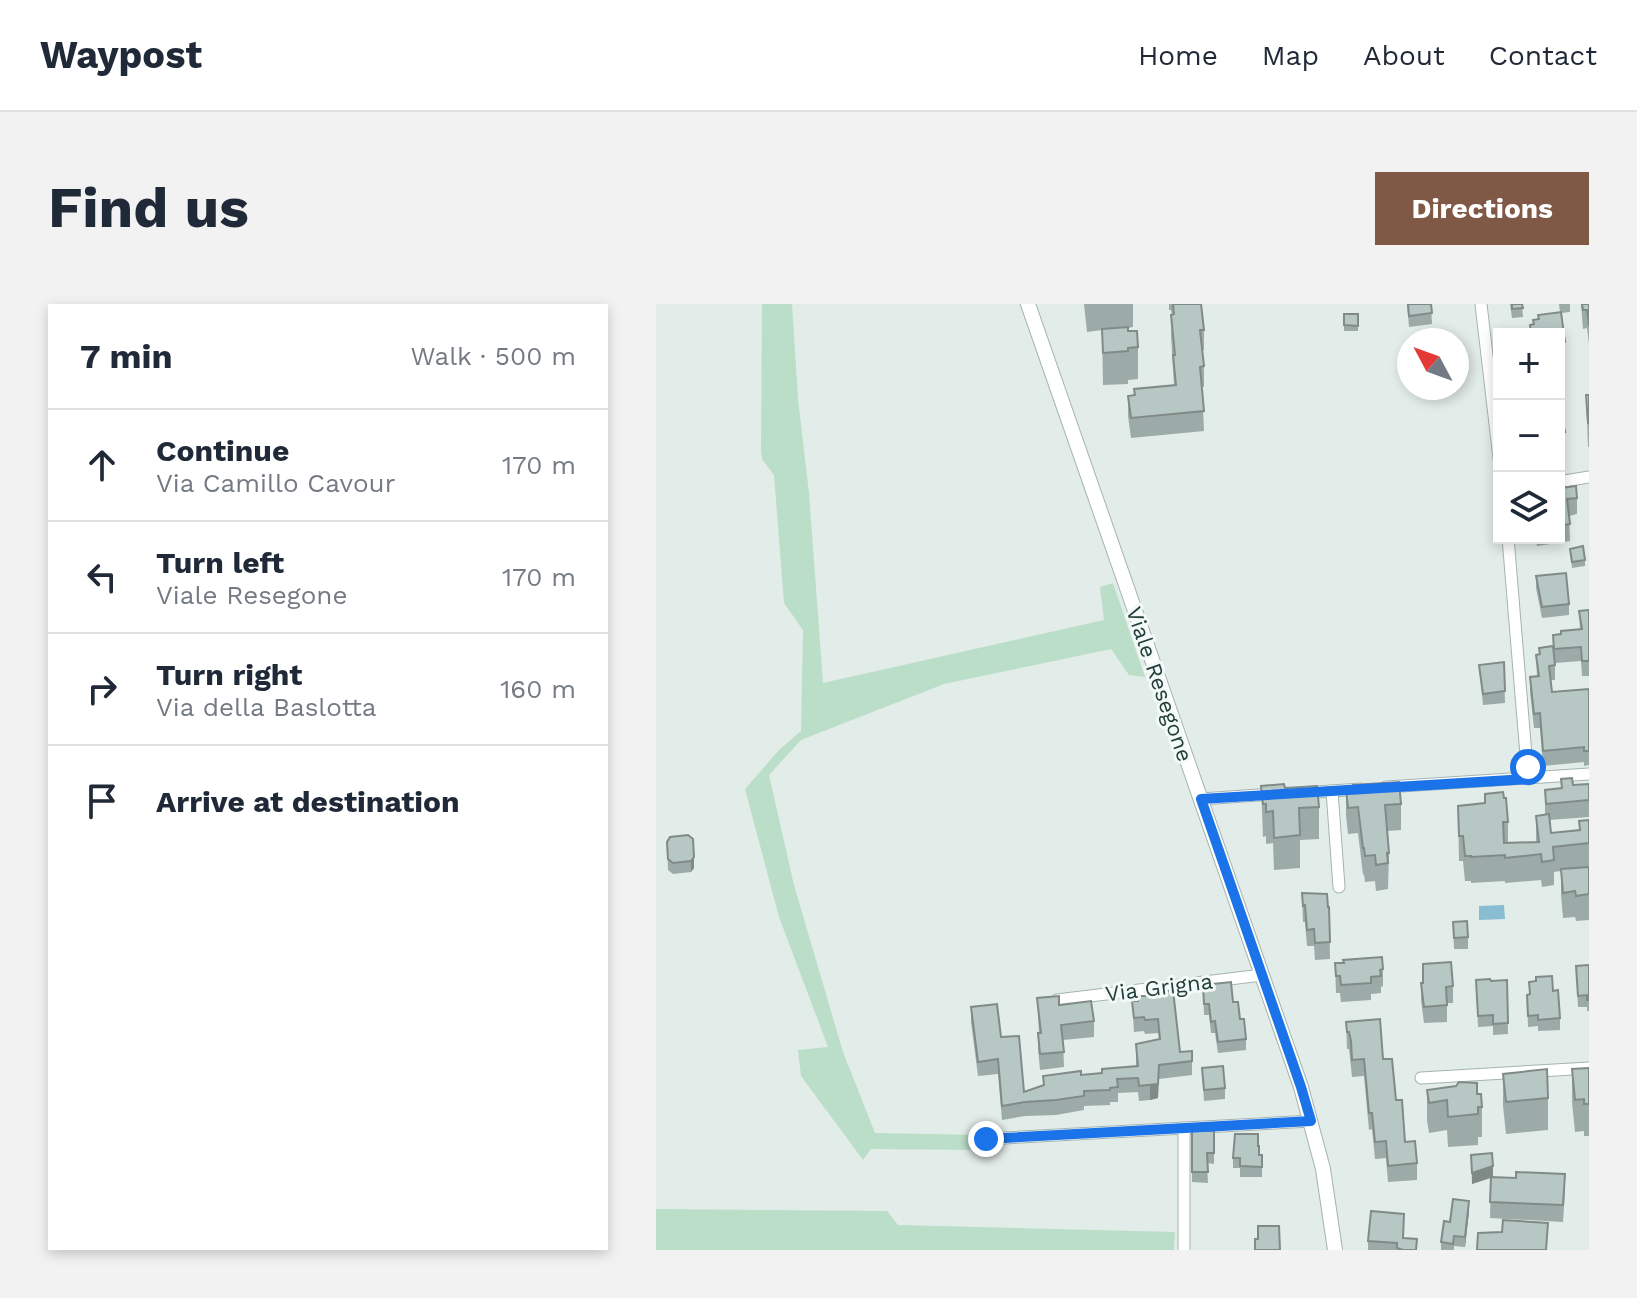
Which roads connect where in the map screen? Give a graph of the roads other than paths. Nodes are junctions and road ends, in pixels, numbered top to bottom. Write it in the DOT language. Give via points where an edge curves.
graph roads {
  1 [pos="1028,304"];
  2 [pos="1481,304"];
  3 [pos="1493,407"];
  4 [pos="1589,477"];
  5 [pos="1565,481"];
  6 [pos="1508,544"];
  7 [pos="1589,774"];
  8 [pos="1528,779"];
  9 [pos="1332,791"];
  10 [pos="1201,799"];
  11 [pos="1339,887"];
  12 [pos="1262,975"];
  13 [pos="1057,1000"];
  14 [pos="1589,1068"];
  15 [pos="1421,1078"];
  16 [pos="1311,1121"];
  17 [pos="1184,1128"];
  18 [pos="986,1139"];
  19 [pos="1184,1250"];
  20 [pos="1335,1250"];
  1 -- 10 [label="street, Viale Resegone"];
  2 -- 3 [label="street"];
  4 -- 5 [label="street"];
  6 -- 8 [label="street"];
  7 -- 8 [label="street"];
  8 -- 9 [label="street"];
  9 -- 10 [label="street"];
  9 -- 11 [label="street"];
  10 -- 12 [label="street, Viale Resegone"];
  12 -- 13 [label="street, Via Grigna"];
  12 -- 16 [label="street, Viale Resegone"];
  14 -- 15 [label="street"];
  16 -- 17 [label="street"];
  16 -- 20 [label="street, Viale Resegone"];
  17 -- 18 [label="street"];
  17 -- 19 [label="street"];
}
